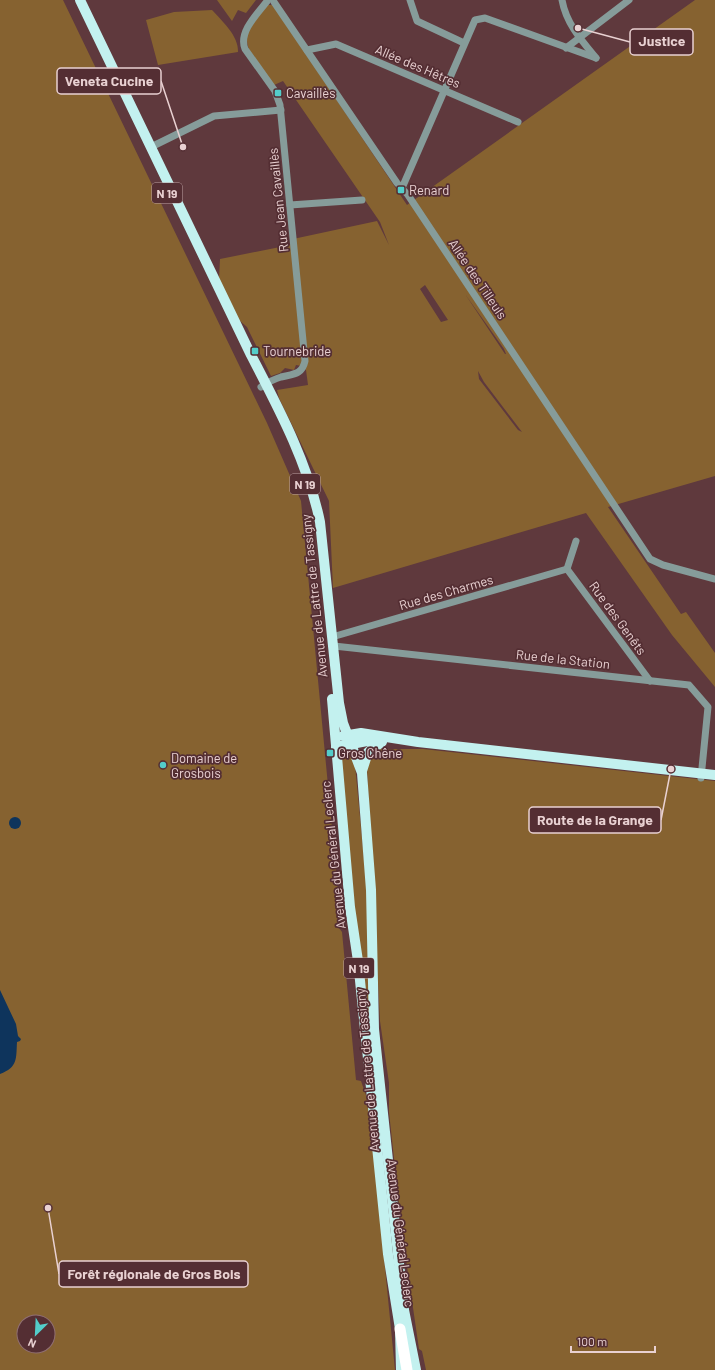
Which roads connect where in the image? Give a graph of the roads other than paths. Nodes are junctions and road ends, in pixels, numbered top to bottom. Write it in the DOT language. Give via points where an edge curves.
graph roads {
  1 [pos="74,0"];
  2 [pos="80,0"];
  3 [pos="272,0"];
  4 [pos="410,0"];
  5 [pos="562,0"];
  6 [pos="629,0"];
  7 [pos="578,36"];
  8 [pos="464,43"];
  9 [pos="566,48"];
  10 [pos="307,50"];
  11 [pos="443,90"];
  12 [pos="281,110"];
  13 [pos="518,122"];
  14 [pos="151,147"];
  15 [pos="402,188"];
  16 [pos="362,200"];
  17 [pos="290,205"];
  18 [pos="263,385"];
  19 [pos="576,541"];
  20 [pos="567,569"];
  21 [pos="715,579"];
  22 [pos="333,641"];
  23 [pos="650,681"];
  24 [pos="343,723"];
  25 [pos="361,734"];
  26 [pos="382,739"];
  27 [pos="350,740"];
  28 [pos="336,743"];
  29 [pos="362,772"];
  30 [pos="715,775"];
  31 [pos="701,776"];
  32 [pos="715,780"];
  33 [pos="390,1189"];
  34 [pos="400,1329"];
  35 [pos="401,1370"];
  36 [pos="407,1370"];
  37 [pos="416,1370"];
  1 -- 18 [label="main road, N 19"];
  2 -- 14 [label="main road, Avenue de Lattre de Tassigny / N 19"];
  3 -- 10 [label="street, Allée des Tilleuls"];
  3 -- 12 [label="street, Rue Jean Cavaillès" via="246,30 243,41 247,51 275,91"];
  4 -- 8 [label="street" via="417,22"];
  5 -- 7 [label="street" via="566,16"];
  6 -- 7 [label="street"];
  7 -- 9 [label="street"];
  7 -- 9 [label="street" via="596,58"];
  8 -- 9 [label="street" via="475,20 485,18"];
  8 -- 11 [label="street"];
  10 -- 11 [label="street, Allée des Hêtres" via="336,44"];
  10 -- 15 [label="street, Allée des Tilleuls"];
  11 -- 13 [label="street, Allée des Hêtres"];
  11 -- 15 [label="street"];
  12 -- 14 [label="street" via="214,116"];
  12 -- 17 [label="street, Rue Jean Cavaillès"];
  14 -- 18 [label="main road, Avenue de Lattre de Tassigny / N 19"];
  15 -- 21 [label="street, Allée des Tilleuls" via="650,559"];
  16 -- 17 [label="street"];
  17 -- 18 [label="street, Rue Jean Cavaillès" via="305,361 298,373"];
  18 -- 22 [label="main road, Avenue de Lattre de Tassigny / N 19" via="297,448 317,504"];
  18 -- 28 [label="main road, Avenue du Général Leclerc / N 19" via="296,461 314,514"];
  19 -- 20 [label="street"];
  20 -- 22 [label="street, Rue des Charmes"];
  20 -- 23 [label="street, Rue des Genêts"];
  22 -- 23 [label="street, Rue de la Station"];
  22 -- 24 [label="main road, Avenue de Lattre de Tassigny / N 19"];
  23 -- 31 [label="street, Rue de la Station" via="689,685 708,707"];
  24 -- 25 [label="main road"];
  24 -- 27 [label="main road, Avenue de Lattre de Tassigny / N 19"];
  25 -- 26 [label="main road"];
  25 -- 27 [label="main road"];
  26 -- 27 [label="main road"];
  26 -- 29 [label="main road" via="368,752"];
  26 -- 31 [label="main road"];
  27 -- 28 [label="main road"];
  27 -- 29 [label="main road, Avenue de Lattre de Tassigny / N 19"];
  28 -- 34 [label="main road, Avenue du Général Leclerc / N 19" via="350,907 358,961 388,1254"];
  29 -- 33 [label="main road, Avenue de Lattre de Tassigny / N 19" via="371,890 374,1029"];
  30 -- 31 [label="main road"];
  31 -- 32 [label="main road"];
  33 -- 37 [label="main road, Avenue du Général Leclerc / N 19" via="404,1310"];
  34 -- 35 [label="main road, Avenue du Général Leclerc"];
  34 -- 36 [label="highway, N 19"];
}
